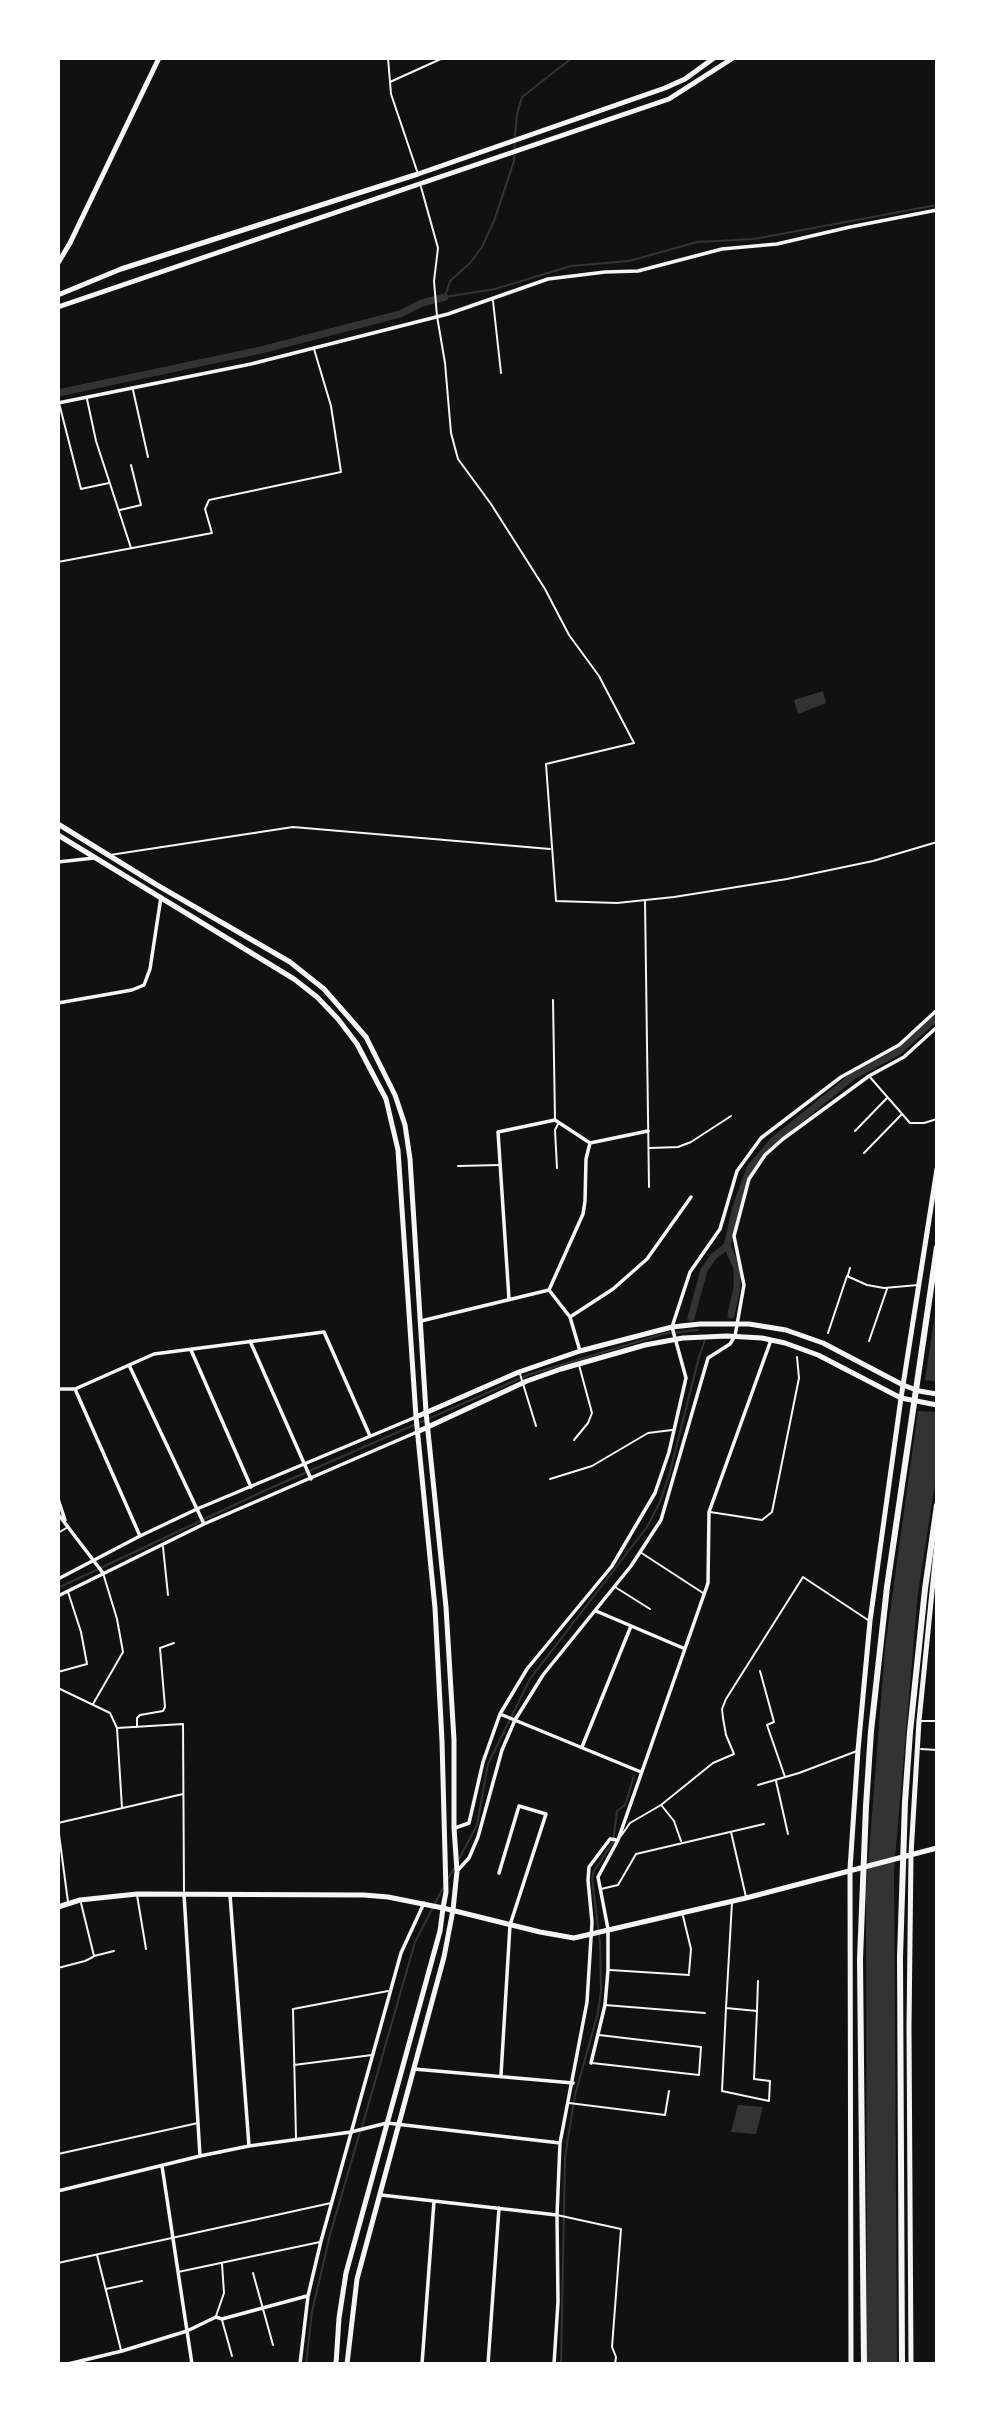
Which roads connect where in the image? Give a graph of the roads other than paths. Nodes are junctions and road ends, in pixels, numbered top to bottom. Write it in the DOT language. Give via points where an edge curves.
graph roads {
  1 [pos="159,58"];
  2 [pos="388,58"];
  3 [pos="443,58"];
  4 [pos="714,58"];
  5 [pos="733,58"];
  6 [pos="389,82"];
  7 [pos="418,174"];
  8 [pos="420,183"];
  9 [pos="937,210"];
  10 [pos="58,263"];
  11 [pos="58,295"];
  12 [pos="492,298"];
  13 [pos="58,307"];
  14 [pos="436,316"];
  15 [pos="313,348"];
  16 [pos="501,373"];
  17 [pos="133,390"];
  18 [pos="86,398"];
  19 [pos="58,403"];
  20 [pos="148,457"];
  21 [pos="131,465"];
  22 [pos="110,483"];
  23 [pos="118,510"];
  24 [pos="131,548"];
  25 [pos="58,562"];
  26 [pos="58,824"];
  27 [pos="58,835"];
  28 [pos="937,842"];
  29 [pos="551,849"];
  30 [pos="108,855"];
  31 [pos="96,858"];
  32 [pos="58,862"];
  33 [pos="161,897"];
  34 [pos="645,900"];
  35 [pos="554,1000"];
  36 [pos="58,1003"];
  37 [pos="937,1010"];
  38 [pos="937,1027"];
  39 [pos="869,1076"];
  40 [pos="888,1097"];
  41 [pos="903,1114"];
  42 [pos="731,1116"];
  43 [pos="937,1119"];
  44 [pos="557,1121"];
  45 [pos="648,1131"];
  46 [pos="855,1131"];
  47 [pos="590,1143"];
  48 [pos="648,1148"];
  49 [pos="864,1153"];
  50 [pos="500,1165"];
  51 [pos="458,1166"];
  52 [pos="557,1168"];
  53 [pos="937,1169"];
  54 [pos="649,1187"];
  55 [pos="691,1197"];
  56 [pos="937,1247"];
  57 [pos="850,1268"];
  58 [pos="847,1276"];
  59 [pos="919,1285"];
  60 [pos="887,1288"];
  61 [pos="549,1290"];
  62 [pos="509,1298"];
  63 [pos="570,1317"];
  64 [pos="421,1321"];
  65 [pos="736,1324"];
  66 [pos="672,1327"];
  67 [pos="828,1333"];
  68 [pos="734,1336"];
  69 [pos="674,1340"];
  70 [pos="771,1340"];
  71 [pos="250,1341"];
  72 [pos="869,1341"];
  73 [pos="191,1350"];
  74 [pos="580,1351"];
  75 [pos="797,1357"];
  76 [pos="129,1364"];
  77 [pos="579,1364"];
  78 [pos="519,1372"];
  79 [pos="523,1382"];
  80 [pos="903,1385"];
  81 [pos="58,1389"];
  82 [pos="75,1389"];
  83 [pos="937,1394"];
  84 [pos="901,1398"];
  85 [pos="937,1405"];
  86 [pos="426,1412"];
  87 [pos="416,1417"];
  88 [pos="428,1426"];
  89 [pos="536,1426"];
  90 [pos="673,1430"];
  91 [pos="417,1432"];
  92 [pos="370,1436"];
  93 [pos="574,1440"];
  94 [pos="304,1463"];
  95 [pos="311,1479"];
  96 [pos="550,1479"];
  97 [pos="251,1487"];
  98 [pos="58,1499"];
  99 [pos="937,1504"];
  100 [pos="197,1510"];
  101 [pos="709,1512"];
  102 [pos="58,1514"];
  103 [pos="65,1522"];
  104 [pos="204,1524"];
  105 [pos="69,1527"];
  106 [pos="58,1532"];
  107 [pos="140,1536"];
  108 [pos="937,1542"];
  109 [pos="162,1545"];
  110 [pos="640,1552"];
  111 [pos="92,1561"];
  112 [pos="103,1573"];
  113 [pos="58,1579"];
  114 [pos="615,1587"];
  115 [pos="68,1591"];
  116 [pos="704,1594"];
  117 [pos="168,1595"];
  118 [pos="58,1596"];
  119 [pos="650,1609"];
  120 [pos="596,1611"];
  121 [pos="870,1621"];
  122 [pos="631,1626"];
  123 [pos="174,1643"];
  124 [pos="683,1648"];
  125 [pos="760,1671"];
  126 [pos="58,1672"];
  127 [pos="58,1688"];
  128 [pos="93,1705"];
  129 [pos="500,1714"];
  130 [pos="515,1720"];
  131 [pos="919,1720"];
  132 [pos="937,1721"];
  133 [pos="137,1727"];
  134 [pos="117,1728"];
  135 [pos="454,1740"];
  136 [pos="442,1741"];
  137 [pos="582,1747"];
  138 [pos="917,1749"];
  139 [pos="858,1750"];
  140 [pos="937,1750"];
  141 [pos="641,1772"];
  142 [pos="785,1777"];
  143 [pos="776,1780"];
  144 [pos="758,1785"];
  145 [pos="184,1794"];
  146 [pos="661,1805"];
  147 [pos="122,1808"];
  148 [pos="764,1824"];
  149 [pos="58,1825"];
  150 [pos="454,1828"];
  151 [pos="731,1832"];
  152 [pos="788,1834"];
  153 [pos="618,1840"];
  154 [pos="681,1842"];
  155 [pos="937,1848"];
  156 [pos="911,1854"];
  157 [pos="850,1869"];
  158 [pos="457,1871"];
  159 [pos="499,1872"];
  160 [pos="599,1890"];
  161 [pos="137,1894"];
  162 [pos="184,1894"];
  163 [pos="230,1895"];
  164 [pos="746,1898"];
  165 [pos="80,1900"];
  166 [pos="733,1901"];
  167 [pos="68,1903"];
  168 [pos="424,1903"];
  169 [pos="58,1907"];
  170 [pos="443,1908"];
  171 [pos="453,1910"];
  172 [pos="682,1911"];
  173 [pos="510,1925"];
  174 [pos="608,1929"];
  175 [pos="590,1934"];
  176 [pos="146,1949"];
  177 [pos="114,1951"];
  178 [pos="93,1956"];
  179 [pos="58,1968"];
  180 [pos="608,1970"];
  181 [pos="758,1981"];
  182 [pos="389,1990"];
  183 [pos="605,2005"];
  184 [pos="726,2008"];
  185 [pos="757,2011"];
  186 [pos="705,2012"];
  187 [pos="598,2035"];
  188 [pos="374,2054"];
  189 [pos="591,2063"];
  190 [pos="293,2065"];
  191 [pos="414,2069"];
  192 [pos="500,2076"];
  193 [pos="573,2083"];
  194 [pos="669,2091"];
  195 [pos="568,2103"];
  196 [pos="198,2122"];
  197 [pos="387,2123"];
  198 [pos="399,2126"];
  199 [pos="351,2132"];
  200 [pos="296,2139"];
  201 [pos="560,2143"];
  202 [pos="249,2146"];
  203 [pos="58,2154"];
  204 [pos="200,2156"];
  205 [pos="162,2165"];
  206 [pos="58,2190"];
  207 [pos="381,2195"];
  208 [pos="434,2201"];
  209 [pos="332,2203"];
  210 [pos="499,2208"];
  211 [pos="557,2215"];
  212 [pos="173,2237"];
  213 [pos="321,2241"];
  214 [pos="97,2255"];
  215 [pos="222,2262"];
  216 [pos="58,2263"];
  217 [pos="178,2272"];
  218 [pos="253,2273"];
  219 [pos="142,2281"];
  220 [pos="106,2289"];
  221 [pos="308,2296"];
  222 [pos="262,2308"];
  223 [pos="219,2318"];
  224 [pos="187,2331"];
  225 [pos="272,2345"];
  226 [pos="121,2351"];
  227 [pos="232,2356"];
  228 [pos="68,2364"];
  229 [pos="192,2364"];
  230 [pos="300,2364"];
  231 [pos="336,2364"];
  232 [pos="347,2364"];
  233 [pos="422,2364"];
  234 [pos="488,2364"];
  235 [pos="554,2364"];
  236 [pos="615,2364"];
  237 [pos="851,2364"];
  238 [pos="864,2364"];
  239 [pos="902,2364"];
  240 [pos="911,2364"];
  1 -- 10 [label="street"];
  2 -- 6 [label="lane"];
  3 -- 6 [label="lane"];
  4 -- 7 [label="street" via="665,88"];
  5 -- 8 [label="street" via="669,99"];
  6 -- 7 [label="lane"];
  7 -- 8 [label="lane"];
  7 -- 11 [label="street" via="178,250"];
  8 -- 13 [label="street"];
  8 -- 14 [label="lane" via="438,248"];
  9 -- 12 [label="street" via="776,244 722,249 638,271 548,279"];
  12 -- 14 [label="street"];
  12 -- 16 [label="lane"];
  14 -- 15 [label="street"];
  14 -- 29 [label="lane" via="458,459 599,676 634,743 547,764"];
  15 -- 17 [label="street"];
  15 -- 24 [label="lane" via="331,406 341,472 209,500 205,509 212,533"];
  17 -- 18 [label="street"];
  17 -- 20 [label="lane"];
  18 -- 19 [label="street"];
  18 -- 22 [label="lane"];
  19 -- 22 [label="lane" via="81,489"];
  21 -- 23 [label="lane" via="141,505"];
  22 -- 23 [label="lane"];
  23 -- 24 [label="lane"];
  24 -- 25 [label="lane"];
  26 -- 30 [label="street"];
  27 -- 31 [label="street"];
  28 -- 34 [label="lane" via="787,879"];
  29 -- 30 [label="lane" via="293,827"];
  29 -- 34 [label="lane" via="556,901"];
  30 -- 31 [label="lane"];
  30 -- 64 [label="street" via="290,962 324,989 366,1037 405,1125"];
  31 -- 32 [label="street"];
  31 -- 33 [label="street"];
  33 -- 36 [label="street" via="144,985"];
  33 -- 87 [label="street" via="294,979 338,1019 373,1072 386,1099 398,1150"];
  34 -- 45 [label="lane"];
  35 -- 44 [label="lane"];
  37 -- 66 [label="street" via="899,1045 841,1077 761,1138 737,1171 720,1229 690,1272"];
  38 -- 39 [label="street" via="904,1057"];
  39 -- 40 [label="lane"];
  39 -- 65 [label="street" via="783,1139 749,1179 734,1237 744,1285"];
  40 -- 41 [label="lane"];
  40 -- 46 [label="lane"];
  41 -- 43 [label="lane" via="910,1123"];
  41 -- 49 [label="lane"];
  42 -- 48 [label="lane" via="691,1143"];
  44 -- 47 [label="street"];
  44 -- 50 [label="street" via="498,1132"];
  44 -- 52 [label="lane"];
  45 -- 47 [label="street"];
  45 -- 48 [label="lane"];
  47 -- 61 [label="street" via="583,1214"];
  48 -- 54 [label="lane"];
  50 -- 51 [label="lane"];
  50 -- 62 [label="street"];
  53 -- 59 [label="street"];
  55 -- 63 [label="street" via="647,1259 613,1289"];
  56 -- 238 [label="highway" via="889,1574 866,1806 860,1959"];
  57 -- 58 [label="lane"];
  58 -- 60 [label="lane"];
  58 -- 67 [label="lane"];
  59 -- 60 [label="lane"];
  59 -- 80 [label="street"];
  60 -- 72 [label="lane"];
  61 -- 62 [label="street"];
  61 -- 63 [label="street"];
  62 -- 64 [label="street"];
  63 -- 74 [label="street"];
  64 -- 86 [label="street"];
  65 -- 66 [label="street"];
  65 -- 68 [label="street"];
  65 -- 80 [label="street" via="805,1336"];
  66 -- 69 [label="street"];
  66 -- 74 [label="street"];
  68 -- 69 [label="street"];
  68 -- 70 [label="street"];
  68 -- 110 [label="street" via="730,1344 708,1358 666,1507"];
  69 -- 77 [label="street"];
  69 -- 90 [label="street" via="686,1378"];
  70 -- 84 [label="street" via="818,1355"];
  70 -- 101 [label="street"];
  71 -- 73 [label="street"];
  71 -- 92 [label="street" via="324,1332"];
  71 -- 94 [label="street"];
  73 -- 76 [label="street" via="154,1354"];
  73 -- 97 [label="street"];
  74 -- 78 [label="street"];
  75 -- 101 [label="lane" via="799,1378 772,1512 762,1520"];
  76 -- 82 [label="street"];
  76 -- 100 [label="street"];
  77 -- 79 [label="street"];
  77 -- 93 [label="lane" via="592,1413"];
  78 -- 79 [label="lane"];
  78 -- 86 [label="street"];
  79 -- 88 [label="street"];
  79 -- 89 [label="lane"];
  80 -- 83 [label="street"];
  80 -- 84 [label="street"];
  81 -- 82 [label="street"];
  82 -- 107 [label="street"];
  84 -- 85 [label="street"];
  84 -- 121 [label="street"];
  86 -- 87 [label="street"];
  86 -- 88 [label="street"];
  87 -- 91 [label="street"];
  87 -- 92 [label="street"];
  88 -- 91 [label="street"];
  88 -- 135 [label="street"];
  90 -- 96 [label="lane" via="648,1433 592,1466"];
  90 -- 129 [label="street" via="655,1493 612,1566 527,1669"];
  91 -- 95 [label="street"];
  91 -- 136 [label="street" via="435,1608"];
  92 -- 94 [label="street"];
  94 -- 95 [label="street"];
  94 -- 97 [label="street"];
  95 -- 104 [label="street"];
  97 -- 100 [label="street"];
  98 -- 103 [label="street"];
  99 -- 239 [label="highway" via="905,1802 900,1957"];
  100 -- 104 [label="street"];
  100 -- 107 [label="street"];
  101 -- 116 [label="street"];
  102 -- 103 [label="street"];
  103 -- 105 [label="street"];
  104 -- 109 [label="street"];
  105 -- 106 [label="lane"];
  105 -- 111 [label="street"];
  107 -- 111 [label="street"];
  108 -- 131 [label="street"];
  109 -- 112 [label="street"];
  109 -- 117 [label="lane"];
  110 -- 114 [label="street"];
  110 -- 116 [label="lane"];
  111 -- 112 [label="street"];
  111 -- 113 [label="street"];
  112 -- 115 [label="street"];
  112 -- 128 [label="lane" via="124,1652"];
  114 -- 119 [label="lane"];
  114 -- 120 [label="street"];
  115 -- 118 [label="street"];
  115 -- 126 [label="lane" via="87,1664"];
  116 -- 124 [label="street"];
  120 -- 122 [label="street"];
  120 -- 130 [label="street" via="542,1675"];
  121 -- 139 [label="street"];
  121 -- 146 [label="lane" via="803,1577 722,1709 734,1754 713,1763"];
  122 -- 124 [label="street"];
  122 -- 137 [label="street"];
  123 -- 133 [label="lane" via="160,1647 165,1707 137,1718"];
  124 -- 141 [label="street"];
  125 -- 142 [label="lane" via="774,1722 767,1725"];
  127 -- 128 [label="lane"];
  128 -- 134 [label="lane" via="110,1713"];
  129 -- 130 [label="street"];
  129 -- 150 [label="street" via="469,1823"];
  130 -- 137 [label="street"];
  130 -- 158 [label="street" via="478,1837"];
  131 -- 132 [label="lane"];
  131 -- 138 [label="street"];
  133 -- 134 [label="lane"];
  133 -- 145 [label="lane" via="183,1724"];
  134 -- 147 [label="lane"];
  135 -- 136 [label="street"];
  135 -- 150 [label="street"];
  136 -- 170 [label="street"];
  137 -- 141 [label="street"];
  138 -- 140 [label="lane"];
  138 -- 156 [label="street"];
  139 -- 142 [label="lane"];
  139 -- 157 [label="street"];
  141 -- 153 [label="street"];
  142 -- 143 [label="lane"];
  143 -- 144 [label="lane"];
  143 -- 152 [label="lane"];
  145 -- 147 [label="lane"];
  145 -- 162 [label="lane"];
  146 -- 153 [label="lane" via="630,1823"];
  146 -- 154 [label="lane" via="674,1821"];
  147 -- 149 [label="lane"];
  148 -- 151 [label="lane"];
  149 -- 167 [label="lane"];
  150 -- 158 [label="street"];
  151 -- 154 [label="lane"];
  151 -- 164 [label="lane"];
  153 -- 160 [label="street" via="598,1877"];
  153 -- 175 [label="street" via="610,1839 589,1867"];
  154 -- 160 [label="lane" via="636,1854 618,1885"];
  155 -- 156 [label="street"];
  156 -- 157 [label="street"];
  156 -- 240 [label="street"];
  157 -- 164 [label="street"];
  157 -- 237 [label="street"];
  158 -- 171 [label="street"];
  159 -- 173 [label="street" via="519,1806 546,1814"];
  160 -- 174 [label="street"];
  161 -- 162 [label="street"];
  161 -- 165 [label="street"];
  161 -- 176 [label="lane"];
  162 -- 163 [label="street"];
  162 -- 196 [label="street"];
  163 -- 168 [label="street" via="364,1895"];
  163 -- 202 [label="street"];
  164 -- 166 [label="street"];
  165 -- 167 [label="street"];
  165 -- 178 [label="lane"];
  166 -- 172 [label="street"];
  166 -- 184 [label="lane"];
  167 -- 169 [label="street"];
  168 -- 170 [label="street"];
  168 -- 182 [label="street"];
  170 -- 171 [label="street"];
  170 -- 197 [label="street"];
  171 -- 173 [label="street"];
  171 -- 191 [label="street"];
  172 -- 174 [label="street"];
  172 -- 180 [label="lane" via="691,1949 689,1974"];
  173 -- 175 [label="street" via="565,1937"];
  173 -- 192 [label="street"];
  174 -- 175 [label="street"];
  174 -- 180 [label="street"];
  175 -- 193 [label="street" via="587,2002"];
  177 -- 178 [label="lane"];
  178 -- 179 [label="lane"];
  180 -- 183 [label="street"];
  181 -- 185 [label="lane"];
  182 -- 188 [label="street"];
  182 -- 190 [label="lane" via="293,2009"];
  183 -- 186 [label="lane"];
  183 -- 187 [label="street"];
  184 -- 185 [label="lane"];
  184 -- 185 [label="lane" via="722,2091 769,2101 770,2081 754,2079"];
  187 -- 189 [label="street"];
  187 -- 189 [label="lane" via="701,2047 699,2076"];
  188 -- 190 [label="lane"];
  188 -- 199 [label="street"];
  190 -- 200 [label="lane"];
  191 -- 192 [label="street"];
  191 -- 198 [label="street"];
  192 -- 193 [label="street"];
  193 -- 195 [label="street"];
  194 -- 195 [label="lane" via="665,2115"];
  195 -- 201 [label="street"];
  196 -- 203 [label="lane"];
  196 -- 204 [label="street"];
  197 -- 198 [label="street"];
  197 -- 199 [label="street"];
  197 -- 231 [label="street" via="346,2273"];
  198 -- 201 [label="street"];
  198 -- 207 [label="street"];
  199 -- 200 [label="street"];
  199 -- 209 [label="street"];
  200 -- 202 [label="street"];
  201 -- 211 [label="street"];
  202 -- 204 [label="street"];
  204 -- 205 [label="street"];
  205 -- 206 [label="street"];
  205 -- 212 [label="street"];
  207 -- 208 [label="street"];
  207 -- 232 [label="street" via="356,2279"];
  208 -- 210 [label="street"];
  208 -- 233 [label="street"];
  209 -- 212 [label="lane"];
  209 -- 213 [label="street"];
  210 -- 211 [label="street"];
  210 -- 234 [label="street"];
  211 -- 235 [label="street"];
  211 -- 236 [label="lane" via="621,2229 612,2347"];
  212 -- 214 [label="lane"];
  212 -- 217 [label="street"];
  213 -- 215 [label="lane"];
  213 -- 221 [label="street"];
  214 -- 216 [label="lane"];
  214 -- 220 [label="lane"];
  215 -- 217 [label="lane"];
  215 -- 223 [label="lane" via="224,2292"];
  217 -- 224 [label="street"];
  218 -- 222 [label="lane"];
  219 -- 220 [label="lane"];
  220 -- 226 [label="lane"];
  221 -- 222 [label="street"];
  221 -- 230 [label="street"];
  222 -- 223 [label="street"];
  222 -- 225 [label="lane"];
  223 -- 224 [label="street"];
  223 -- 227 [label="lane"];
  224 -- 226 [label="street"];
  224 -- 229 [label="street"];
  226 -- 228 [label="street"];
}
